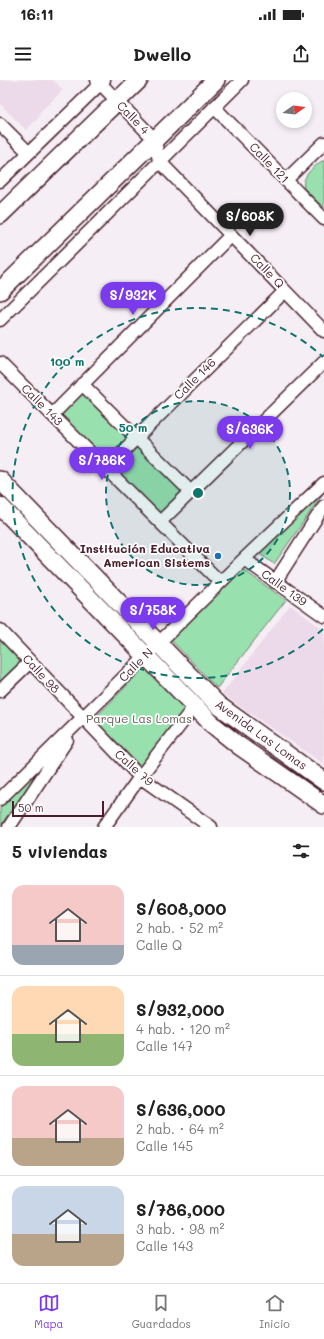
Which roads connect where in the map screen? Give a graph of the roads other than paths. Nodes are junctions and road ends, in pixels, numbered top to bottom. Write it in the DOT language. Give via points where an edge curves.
graph roads {
  1 [pos="139,80"];
  2 [pos="216,80"];
  3 [pos="242,80"];
  4 [pos="100,81"];
  5 [pos="117,101"];
  6 [pos="214,107"];
  7 [pos="0,124"];
  8 [pos="155,140"];
  9 [pos="322,148"];
  10 [pos="28,153"];
  11 [pos="159,161"];
  12 [pos="286,180"];
  13 [pos="0,181"];
  14 [pos="0,215"];
  15 [pos="324,219"];
  16 [pos="232,235"];
  17 [pos="0,291"];
  18 [pos="285,291"];
  19 [pos="0,320"];
  20 [pos="324,330"];
  21 [pos="324,362"];
  22 [pos="0,363"];
  23 [pos="82,384"];
  24 [pos="52,415"];
  25 [pos="136,438"];
  26 [pos="106,468"];
  27 [pos="0,480"];
  28 [pos="324,483"];
  29 [pos="191,492"];
  30 [pos="0,506"];
  31 [pos="324,506"];
  32 [pos="160,522"];
  33 [pos="244,559"];
  34 [pos="220,582"];
  35 [pos="275,582"];
  36 [pos="324,616"];
  37 [pos="0,630"];
  38 [pos="158,643"];
  39 [pos="145,656"];
  40 [pos="30,662"];
  41 [pos="0,691"];
  42 [pos="194,707"];
  43 [pos="82,718"];
  44 [pos="140,777"];
  45 [pos="324,781"];
  46 [pos="0,799"];
  47 [pos="324,805"];
  48 [pos="204,825"];
  49 [pos="9,827"];
  50 [pos="104,827"];
  1 -- 5 [label="street"];
  2 -- 8 [label="street"];
  3 -- 6 [label="street"];
  4 -- 5 [label="street, Calle 4"];
  4 -- 10 [label="street"];
  5 -- 8 [label="street, Calle 4"];
  5 -- 14 [label="street"];
  6 -- 11 [label="street"];
  6 -- 12 [label="street, Calle 121"];
  7 -- 10 [label="street"];
  8 -- 11 [label="street, Calle 4"];
  8 -- 17 [label="street"];
  9 -- 12 [label="street"];
  10 -- 13 [label="street"];
  11 -- 16 [label="street, Calle Q"];
  11 -- 19 [label="street"];
  12 -- 15 [label="street, Calle 121"];
  16 -- 18 [label="street, Calle Q"];
  16 -- 23 [label="street"];
  18 -- 20 [label="street, Calle Q"];
  18 -- 25 [label="street, Calle 146"];
  21 -- 29 [label="street"];
  22 -- 24 [label="street, Calle 143"];
  23 -- 24 [label="street"];
  23 -- 25 [label="street"];
  24 -- 26 [label="street, Calle 143"];
  25 -- 26 [label="street, Calle 146"];
  25 -- 29 [label="street"];
  26 -- 32 [label="street, Calle 143"];
  27 -- 38 [label="street, Avenida Las Lomas"];
  28 -- 33 [label="street, Calle N"];
  29 -- 32 [label="street"];
  30 -- 39 [label="street, Avenida Las Lomas"];
  31 -- 35 [label="street"];
  32 -- 34 [label="street, Calle 143"];
  33 -- 34 [label="street, Calle N"];
  33 -- 35 [label="street, Calle 139"];
  34 -- 38 [label="street, Calle N"];
  35 -- 36 [label="street, Calle 139"];
  37 -- 40 [label="street, Calle 98"];
  38 -- 39 [label="street, Calle N"];
  38 -- 45 [label="street, Avenida Las Lomas" via="218,705"];
  39 -- 42 [label="street, Avenida Las Lomas"];
  39 -- 43 [label="street, Calle N"];
  40 -- 41 [label="street"];
  40 -- 43 [label="street, Calle 98"];
  42 -- 44 [label="street"];
  42 -- 47 [label="street, Avenida Las Lomas" via="238,745"];
  43 -- 44 [label="street, Calle 79"];
  43 -- 46 [label="street, Calle N"];
  43 -- 49 [label="street"];
  44 -- 48 [label="street, Calle 79"];
  44 -- 50 [label="street"];
}
